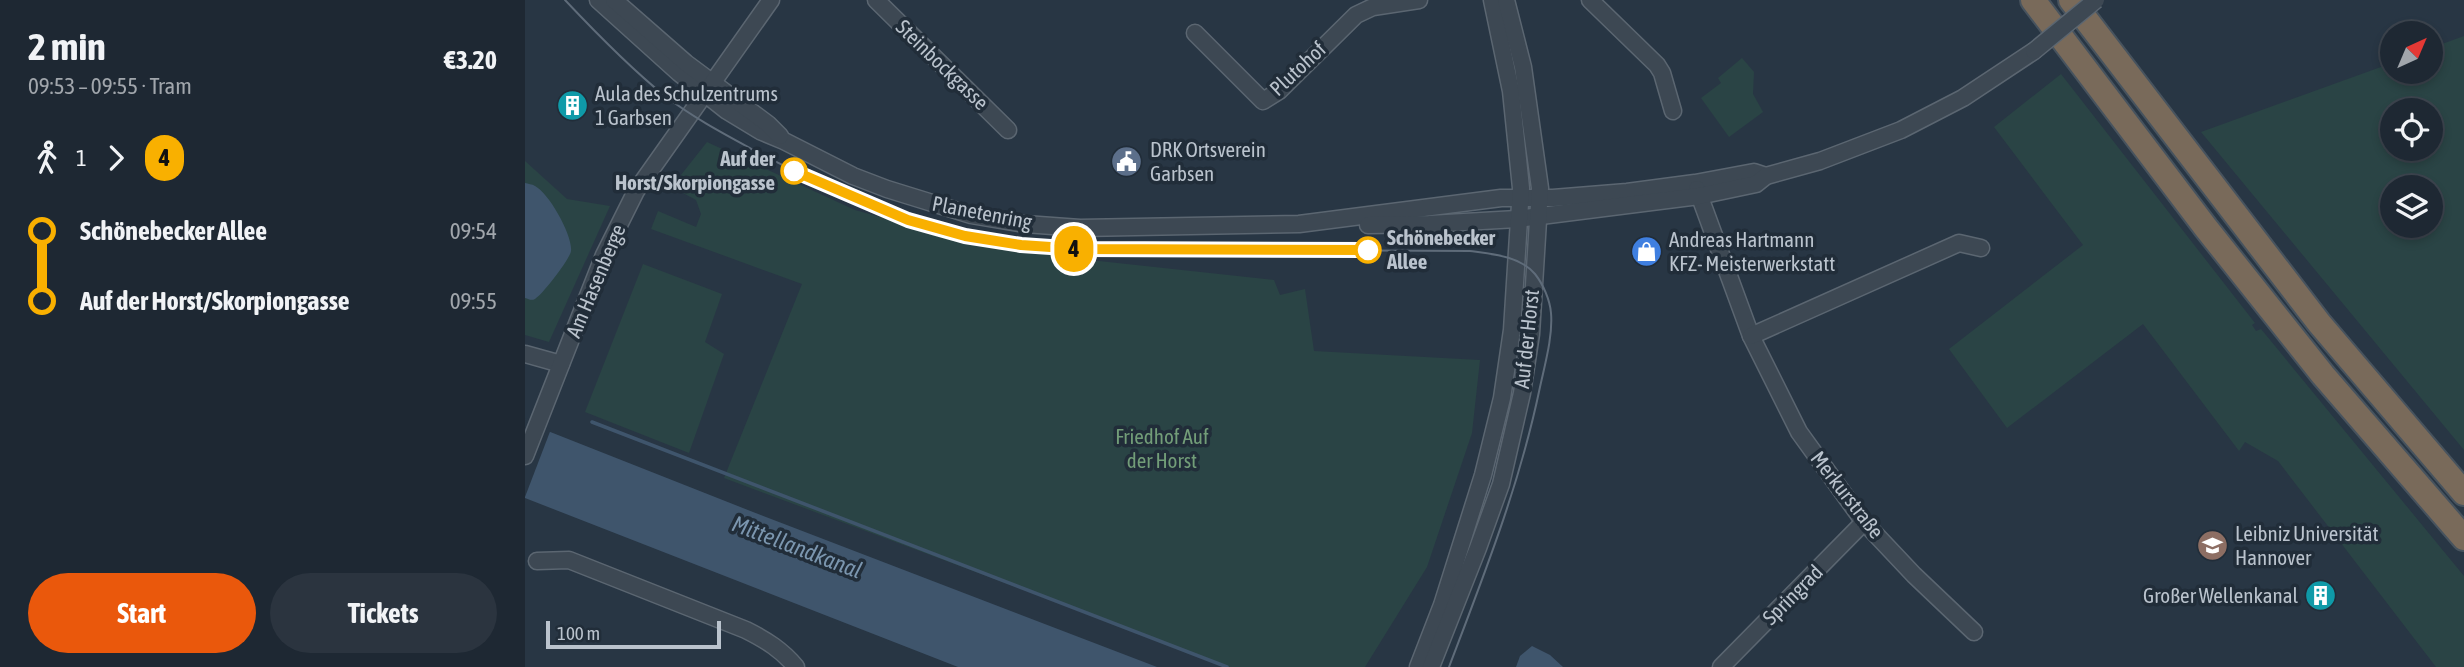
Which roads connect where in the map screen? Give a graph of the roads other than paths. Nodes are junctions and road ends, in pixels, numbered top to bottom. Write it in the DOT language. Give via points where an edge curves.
graph roads {
  1 [pos="598,0"];
  2 [pos="614,0"];
  3 [pos="771,0"];
  4 [pos="876,0"];
  5 [pos="1419,0"];
  6 [pos="1492,0"];
  7 [pos="1506,0"];
  8 [pos="1590,0"];
  9 [pos="2033,0"];
  10 [pos="2071,0"];
  11 [pos="2096,0"];
  12 [pos="1195,33"];
  13 [pos="708,88"];
  14 [pos="1672,111"];
  15 [pos="1008,130"];
  16 [pos="1697,190"];
  17 [pos="1520,198"];
  18 [pos="1539,198"];
  19 [pos="1537,217"];
  20 [pos="1517,219"];
  21 [pos="1318,222"];
  22 [pos="1981,248"];
  23 [pos="1751,336"];
  24 [pos="525,354"];
  25 [pos="561,364"];
  26 [pos="2406,427"];
  27 [pos="525,456"];
  28 [pos="2399,464"];
  29 [pos="2464,482"];
  30 [pos="2464,493"];
  31 [pos="1864,522"];
  32 [pos="2464,538"];
  33 [pos="2464,559"];
  34 [pos="537,561"];
  35 [pos="1974,632"];
  36 [pos="796,667"];
  37 [pos="1418,667"];
  38 [pos="1431,667"];
  39 [pos="1721,667"];
  1 -- 13 [label="street, Planetenring" via="644,44"];
  2 -- 13 [label="street, Planetenring"];
  3 -- 13 [label="street, Am Hasenberge"];
  4 -- 15 [label="street, Steinbockgasse"];
  5 -- 12 [label="street, Plutohof" via="1373,7 1356,15 1279,91 1263,101"];
  6 -- 17 [label="street, Auf der Horst" via="1511,91"];
  7 -- 18 [label="street, Auf der Horst" via="1529,104"];
  8 -- 14 [label="street" via="1657,65"];
  9 -- 28 [label="highway" via="2206,228"];
  10 -- 26 [label="highway" via="2319,323"];
  11 -- 16 [label="street, bridge" via="2034,51 1963,98 1901,130 1831,158 1766,176 1754,172"];
  13 -- 21 [label="street, Planetenring" via="768,124 784,141 853,176 971,215 1025,225"];
  13 -- 25 [label="street, Am Hasenberge" via="636,191 604,254"];
  16 -- 18 [label="street"];
  16 -- 19 [label="street"];
  16 -- 23 [label="street, Merkurstraße"];
  17 -- 18 [label="street, Planetenring"];
  17 -- 20 [label="street, Auf der Horst"];
  17 -- 21 [label="street, Planetenring"];
  18 -- 19 [label="street, Auf der Horst"];
  19 -- 20 [label="street, Planetenring"];
  19 -- 38 [label="street, Auf der Horst" via="1531,334 1500,484"];
  20 -- 21 [label="street, Planetenring" via="1429,224"];
  20 -- 37 [label="street, Auf der Horst" via="1512,330 1502,398 1464,541"];
  22 -- 23 [label="street" via="1959,243"];
  23 -- 31 [label="street, Merkurstraße" via="1799,432"];
  24 -- 25 [label="street"];
  25 -- 27 [label="street, Am Hasenberge"];
  26 -- 29 [label="highway"];
  26 -- 30 [label="highway"];
  28 -- 32 [label="highway"];
  28 -- 33 [label="highway"];
  31 -- 35 [label="street, Merkurstraße"];
  31 -- 39 [label="street, Springrad"];
  34 -- 36 [label="street" via="569,559 746,630 785,654"];
}
